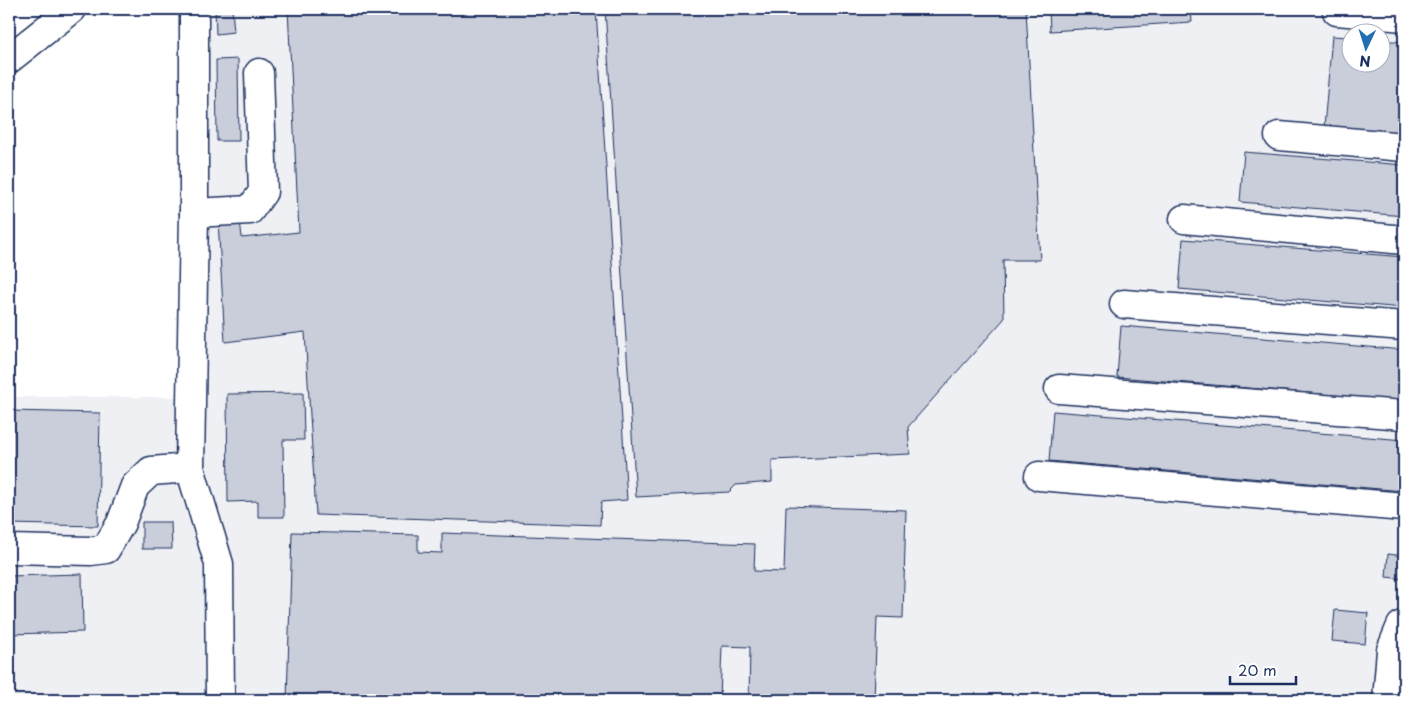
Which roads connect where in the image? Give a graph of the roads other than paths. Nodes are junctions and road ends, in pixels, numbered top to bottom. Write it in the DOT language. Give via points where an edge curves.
graph roads {
  1 [pos="72,9"];
  2 [pos="194,9"];
  3 [pos="1336,12"];
  4 [pos="1404,17"];
  5 [pos="9,59"];
  6 [pos="259,73"];
  7 [pos="1279,136"];
  8 [pos="1404,148"];
  9 [pos="194,213"];
  10 [pos="1184,219"];
  11 [pos="1404,240"];
  12 [pos="1124,304"];
  13 [pos="1404,326"];
  14 [pos="1059,389"];
  15 [pos="1404,415"];
  16 [pos="190,468"];
  17 [pos="1039,476"];
  18 [pos="1404,507"];
  19 [pos="9,550"];
  20 [pos="1404,624"];
  21 [pos="220,700"];
  22 [pos="1387,700"];
  1 -- 5 [label="street"];
  2 -- 9 [label="street"];
  3 -- 4 [label="street"];
  6 -- 9 [label="street" via="263,192 250,210"];
  7 -- 8 [label="street"];
  9 -- 16 [label="street"];
  10 -- 11 [label="street"];
  12 -- 13 [label="street"];
  14 -- 15 [label="street"];
  16 -- 19 [label="street" via="151,471 135,486 121,523 106,549"];
  16 -- 21 [label="street" via="219,564"];
  17 -- 18 [label="street"];
  20 -- 22 [label="street" via="1391,650"];
}
